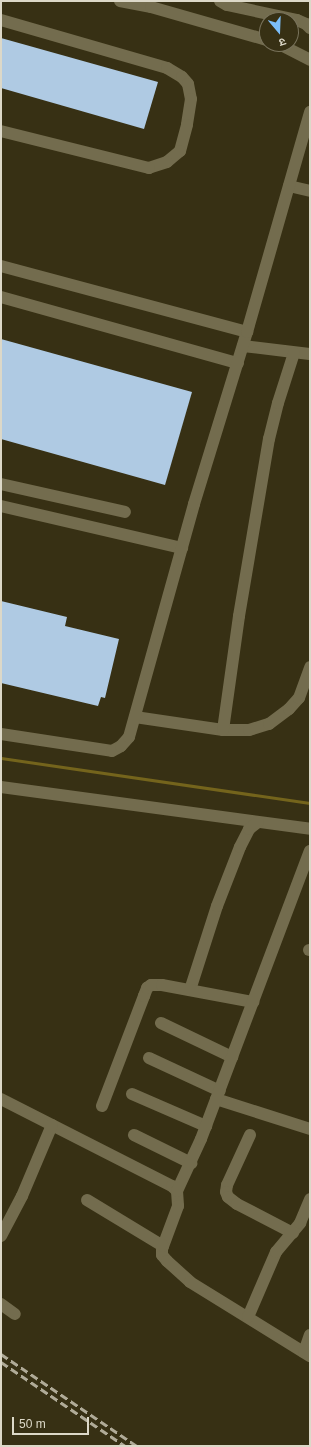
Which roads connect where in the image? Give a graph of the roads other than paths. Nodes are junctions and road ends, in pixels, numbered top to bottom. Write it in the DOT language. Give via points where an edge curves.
graph roads {
  1 [pos="120,1"];
  2 [pos="220,1"];
  3 [pos="140,3"];
  4 [pos="1,20"];
  5 [pos="310,28"];
  6 [pos="259,38"];
  7 [pos="294,52"];
  8 [pos="310,60"];
  9 [pos="310,112"];
  10 [pos="1,131"];
  11 [pos="289,186"];
  12 [pos="310,191"];
  13 [pos="1,266"];
  14 [pos="1,297"];
  15 [pos="247,332"];
  16 [pos="243,346"];
  17 [pos="294,353"];
  18 [pos="310,354"];
  19 [pos="238,363"];
  20 [pos="1,484"];
  21 [pos="1,506"];
  22 [pos="124,512"];
  23 [pos="182,548"];
  24 [pos="310,667"];
  25 [pos="135,718"];
  26 [pos="223,730"];
  27 [pos="1,734"];
  28 [pos="1,787"];
  29 [pos="258,822"];
  30 [pos="310,829"];
  31 [pos="310,851"];
  32 [pos="190,990"];
  33 [pos="253,1002"];
  34 [pos="161,1022"];
  35 [pos="148,1058"];
  36 [pos="232,1058"];
  37 [pos="132,1094"];
  38 [pos="218,1095"];
  39 [pos="1,1099"];
  40 [pos="102,1106"];
  41 [pos="52,1125"];
  42 [pos="206,1126"];
  43 [pos="310,1130"];
  44 [pos="134,1135"];
  45 [pos="250,1135"];
  46 [pos="191,1163"];
  47 [pos="177,1192"];
  48 [pos="310,1199"];
  49 [pos="87,1200"];
  50 [pos="293,1232"];
  51 [pos="1,1236"];
  52 [pos="162,1246"];
  53 [pos="1,1304"];
  54 [pos="15,1314"];
  55 [pos="248,1317"];
  56 [pos="310,1335"];
  57 [pos="307,1354"];
  1 -- 3 [label="street"];
  2 -- 5 [label="street" via="227,5 296,20"];
  3 -- 6 [label="street"];
  4 -- 10 [label="street" via="167,68 182,76 188,84 191,99 180,151 167,162 149,168"];
  7 -- 8 [label="street"];
  9 -- 11 [label="street"];
  11 -- 12 [label="street"];
  11 -- 15 [label="street"];
  13 -- 15 [label="street"];
  14 -- 19 [label="street"];
  15 -- 16 [label="street"];
  16 -- 17 [label="street"];
  16 -- 19 [label="street"];
  17 -- 18 [label="street"];
  17 -- 26 [label="street" via="269,439"];
  19 -- 23 [label="street"];
  20 -- 22 [label="street"];
  21 -- 23 [label="street"];
  23 -- 25 [label="street"];
  24 -- 26 [label="street" via="298,698 288,710 268,724 249,730"];
  25 -- 26 [label="street"];
  25 -- 27 [label="street" via="129,737 121,746 112,750"];
  28 -- 29 [label="street"];
  29 -- 30 [label="street"];
  29 -- 32 [label="street" via="250,829 240,847 217,906"];
  31 -- 33 [label="street"];
  32 -- 33 [label="street"];
  32 -- 40 [label="street" via="156,984 147,988"];
  33 -- 36 [label="street"];
  34 -- 36 [label="street"];
  35 -- 38 [label="street"];
  36 -- 38 [label="street"];
  37 -- 42 [label="street"];
  38 -- 42 [label="street"];
  38 -- 43 [label="street"];
  39 -- 41 [label="street"];
  41 -- 47 [label="street" via="172,1186"];
  41 -- 51 [label="street" via="19,1202"];
  42 -- 46 [label="street"];
  44 -- 46 [label="street"];
  45 -- 50 [label="street" via="227,1185 228,1197 236,1204"];
  46 -- 47 [label="street"];
  47 -- 52 [label="street" via="178,1206"];
  48 -- 50 [label="street" via="300,1223"];
  49 -- 52 [label="street"];
  50 -- 55 [label="street" via="276,1252"];
  52 -- 55 [label="street" via="162,1255 190,1282"];
  53 -- 54 [label="street"];
  55 -- 57 [label="street"];
  56 -- 57 [label="street"];
}
